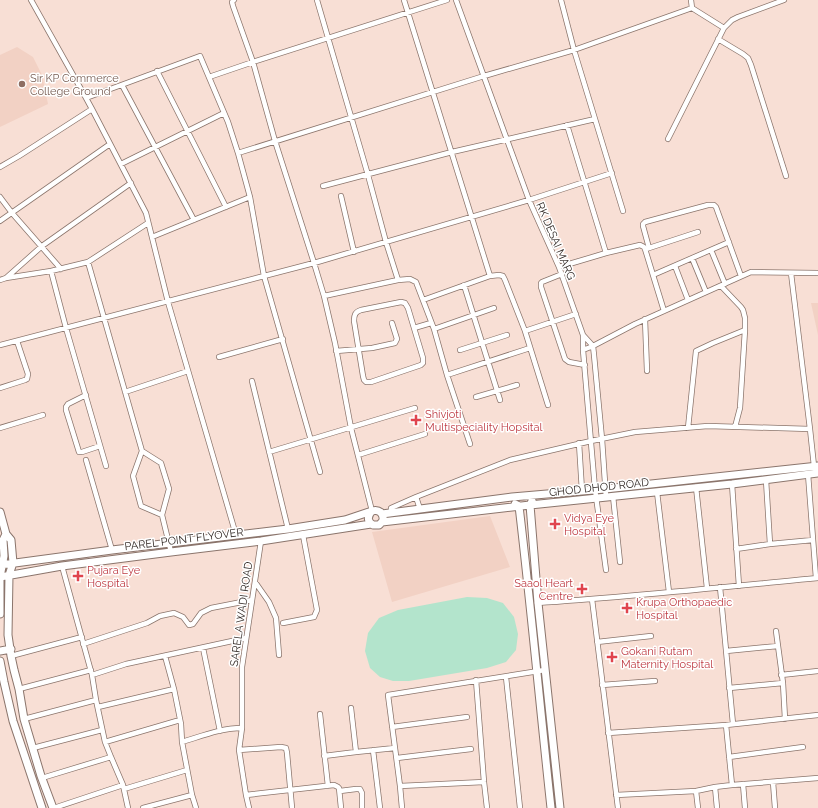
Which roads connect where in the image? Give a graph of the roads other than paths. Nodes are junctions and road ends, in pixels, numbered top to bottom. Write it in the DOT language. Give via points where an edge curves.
graph roads {
  1 [pos="32,0"];
  2 [pos="234,0"];
  3 [pos="318,0"];
  4 [pos="404,0"];
  5 [pos="447,0"];
  6 [pos="456,0"];
  7 [pos="561,0"];
  8 [pos="691,0"];
  9 [pos="784,0"];
  10 [pos="692,8"];
  11 [pos="408,12"];
  12 [pos="724,28"];
  13 [pos="328,38"];
  14 [pos="718,39"];
  15 [pos="574,50"];
  16 [pos="253,62"];
  17 [pos="157,71"];
  18 [pos="484,76"];
  19 [pos="209,77"];
  20 [pos="122,85"];
  21 [pos="433,92"];
  22 [pos="86,98"];
  23 [pos="92,109"];
  24 [pos="224,113"];
  25 [pos="351,117"];
  26 [pos="595,119"];
  27 [pos="567,125"];
  28 [pos="188,131"];
  29 [pos="668,139"];
  30 [pos="507,140"];
  31 [pos="275,141"];
  32 [pos="110,144"];
  33 [pos="155,147"];
  34 [pos="452,152"];
  35 [pos="238,153"];
  36 [pos="121,164"];
  37 [pos="0,166"];
  38 [pos="612,173"];
  39 [pos="368,175"];
  40 [pos="786,176"];
  41 [pos="584,182"];
  42 [pos="131,183"];
  43 [pos="323,186"];
  44 [pos="341,196"];
  45 [pos="0,197"];
  46 [pos="250,197"];
  47 [pos="529,200"];
  48 [pos="226,207"];
  49 [pos="623,210"];
  50 [pos="12,213"];
  51 [pos="472,217"];
  52 [pos="194,220"];
  53 [pos="0,221"];
  54 [pos="148,222"];
  55 [pos="698,232"];
  56 [pos="152,237"];
  57 [pos="386,242"];
  58 [pos="729,242"];
  59 [pos="42,246"];
  60 [pos="647,248"];
  61 [pos="711,250"];
  62 [pos="354,252"];
  63 [pos="606,253"];
  64 [pos="692,258"];
  65 [pos="88,262"];
  66 [pos="314,263"];
  67 [pos="675,266"];
  68 [pos="559,267"];
  69 [pos="61,269"];
  70 [pos="51,272"];
  71 [pos="791,273"];
  72 [pos="818,273"];
  73 [pos="562,274"];
  74 [pos="653,275"];
  75 [pos="264,276"];
  76 [pos="490,276"];
  77 [pos="742,276"];
  78 [pos="6,278"];
  79 [pos="0,280"];
  80 [pos="398,280"];
  81 [pos="464,285"];
  82 [pos="723,285"];
  83 [pos="706,292"];
  84 [pos="324,296"];
  85 [pos="423,300"];
  86 [pos="688,300"];
  87 [pos="168,302"];
  88 [pos="494,308"];
  89 [pos="664,311"];
  90 [pos="576,314"];
  91 [pos="474,315"];
  92 [pos="104,319"];
  93 [pos="645,320"];
  94 [pos="552,322"];
  95 [pos="392,323"];
  96 [pos="431,323"];
  97 [pos="66,328"];
  98 [pos="414,328"];
  99 [pos="434,329"];
  100 [pos="745,330"];
  101 [pos="525,331"];
  102 [pos="507,335"];
  103 [pos="583,335"];
  104 [pos="283,339"];
  105 [pos="17,341"];
  106 [pos="482,343"];
  107 [pos="0,345"];
  108 [pos="593,346"];
  109 [pos="530,348"];
  110 [pos="359,349"];
  111 [pos="460,350"];
  112 [pos="583,350"];
  113 [pos="336,351"];
  114 [pos="219,357"];
  115 [pos="487,362"];
  116 [pos="585,365"];
  117 [pos="648,370"];
  118 [pos="188,371"];
  119 [pos="447,374"];
  120 [pos="252,381"];
  121 [pos="517,385"];
  122 [pos="0,388"];
  123 [pos="497,391"];
  124 [pos="125,392"];
  125 [pos="86,395"];
  126 [pos="476,397"];
  127 [pos="500,400"];
  128 [pos="548,405"];
  129 [pos="415,408"];
  130 [pos="43,415"];
  131 [pos="735,427"];
  132 [pos="0,428"];
  133 [pos="351,428"];
  134 [pos="688,428"];
  135 [pos="810,429"];
  136 [pos="425,434"];
  137 [pos="602,439"];
  138 [pos="311,440"];
  139 [pos="591,441"];
  140 [pos="470,444"];
  141 [pos="579,444"];
  142 [pos="100,446"];
  143 [pos="142,451"];
  144 [pos="269,452"];
  145 [pos="358,455"];
  146 [pos="86,460"];
  147 [pos="106,466"];
  148 [pos="816,466"];
  149 [pos="320,472"];
  150 [pos="818,473"];
  151 [pos="808,474"];
  152 [pos="766,480"];
  153 [pos="732,484"];
  154 [pos="605,488"];
  155 [pos="696,488"];
  156 [pos="595,489"];
  157 [pos="582,491"];
  158 [pos="657,492"];
  159 [pos="529,496"];
  160 [pos="610,496"];
  161 [pos="416,497"];
  162 [pos="518,497"];
  163 [pos="596,498"];
  164 [pos="530,505"];
  165 [pos="519,506"];
  166 [pos="420,509"];
  167 [pos="0,512"];
  168 [pos="372,512"];
  169 [pos="390,512"];
  170 [pos="382,514"];
  171 [pos="162,515"];
  172 [pos="382,522"];
  173 [pos="371,524"];
  174 [pos="288,529"];
  175 [pos="6,534"];
  176 [pos="236,535"];
  177 [pos="303,535"];
  178 [pos="813,540"];
  179 [pos="261,541"];
  180 [pos="169,543"];
  181 [pos="770,544"];
  182 [pos="736,549"];
  183 [pos="112,550"];
  184 [pos="171,552"];
  185 [pos="620,562"];
  186 [pos="13,563"];
  187 [pos="1,565"];
  188 [pos="62,566"];
  189 [pos="606,570"];
  190 [pos="9,575"];
  191 [pos="0,577"];
  192 [pos="817,578"];
  193 [pos="255,582"];
  194 [pos="739,586"];
  195 [pos="720,587"];
  196 [pos="707,588"];
  197 [pos="669,592"];
  198 [pos="592,599"];
  199 [pos="252,600"];
  200 [pos="534,604"];
  201 [pos="0,614"];
  202 [pos="284,623"];
  203 [pos="776,631"];
  204 [pos="8,635"];
  205 [pos="651,636"];
  206 [pos="82,637"];
  207 [pos="0,638"];
  208 [pos="246,638"];
  209 [pos="597,642"];
  210 [pos="83,644"];
  211 [pos="778,646"];
  212 [pos="203,648"];
  213 [pos="0,651"];
  214 [pos="726,651"];
  215 [pos="11,652"];
  216 [pos="279,655"];
  217 [pos="165,656"];
  218 [pos="0,661"];
  219 [pos="545,670"];
  220 [pos="536,671"];
  221 [pos="818,671"];
  222 [pos="91,672"];
  223 [pos="782,675"];
  224 [pos="506,677"];
  225 [pos="476,680"];
  226 [pos="655,681"];
  227 [pos="783,684"];
  228 [pos="602,685"];
  229 [pos="729,688"];
  230 [pos="19,689"];
  231 [pos="174,689"];
  232 [pos="96,700"];
  233 [pos="98,707"];
  234 [pos="351,708"];
  235 [pos="320,714"];
  236 [pos="818,715"];
  237 [pos="467,717"];
  238 [pos="24,719"];
  239 [pos="785,719"];
  240 [pos="180,720"];
  241 [pos="733,724"];
  242 [pos="726,725"];
  243 [pos="392,727"];
  244 [pos="242,728"];
  245 [pos="102,730"];
  246 [pos="220,731"];
  247 [pos="608,733"];
  248 [pos="106,742"];
  249 [pos="182,742"];
  250 [pos="803,747"];
  251 [pos="33,748"];
  252 [pos="395,748"];
  253 [pos="470,749"];
  254 [pos="239,750"];
  255 [pos="373,750"];
  256 [pos="356,752"];
  257 [pos="324,756"];
  258 [pos="111,757"];
  259 [pos="729,757"];
  260 [pos="397,758"];
  261 [pos="188,770"];
  262 [pos="42,778"];
  263 [pos="818,778"];
  264 [pos="484,782"];
  265 [pos="773,782"];
  266 [pos="744,784"];
  267 [pos="732,785"];
  268 [pos="328,786"];
  269 [pos="400,786"];
  270 [pos="123,787"];
  271 [pos="715,787"];
  272 [pos="291,790"];
  273 [pos="340,791"];
  274 [pos="696,791"];
  275 [pos="192,795"];
  276 [pos="246,795"];
  277 [pos="616,795"];
  278 [pos="42,808"];
  279 [pos="53,808"];
  280 [pos="128,808"];
  281 [pos="142,808"];
  282 [pos="196,808"];
  283 [pos="249,808"];
  284 [pos="292,808"];
  285 [pos="340,808"];
  286 [pos="362,808"];
  287 [pos="380,808"];
  288 [pos="402,808"];
  289 [pos="487,808"];
  290 [pos="520,808"];
  291 [pos="551,808"];
  292 [pos="560,808"];
  293 [pos="618,808"];
  294 [pos="698,808"];
  295 [pos="717,808"];
  296 [pos="746,808"];
  297 [pos="775,808"];
  1 -- 22 [label="street"];
  2 -- 16 [label="street" via="233,6"];
  3 -- 13 [label="street"];
  4 -- 11 [label="street"];
  5 -- 11 [label="street"];
  6 -- 18 [label="street, RK DESAI MARG"];
  7 -- 15 [label="street"];
  8 -- 10 [label="street"];
  9 -- 12 [label="street" via="738,17"];
  10 -- 12 [label="street"];
  10 -- 15 [label="street"];
  11 -- 13 [label="street"];
  11 -- 21 [label="street"];
  12 -- 14 [label="street"];
  13 -- 16 [label="street"];
  13 -- 25 [label="street"];
  14 -- 29 [label="street"];
  14 -- 40 [label="street" via="748,58"];
  15 -- 18 [label="street"];
  15 -- 26 [label="street"];
  16 -- 19 [label="street"];
  16 -- 31 [label="street"];
  17 -- 19 [label="street" via="200,56"];
  17 -- 20 [label="street"];
  17 -- 28 [label="street"];
  18 -- 21 [label="street"];
  18 -- 30 [label="street, RK DESAI MARG"];
  19 -- 24 [label="street"];
  20 -- 22 [label="street"];
  20 -- 33 [label="street"];
  21 -- 25 [label="street"];
  21 -- 34 [label="street"];
  22 -- 23 [label="street"];
  23 -- 32 [label="street"];
  23 -- 37 [label="street"];
  24 -- 28 [label="street"];
  24 -- 35 [label="street"];
  25 -- 31 [label="street"];
  25 -- 39 [label="street"];
  26 -- 27 [label="street"];
  26 -- 38 [label="street"];
  27 -- 30 [label="street"];
  27 -- 41 [label="street"];
  28 -- 33 [label="street"];
  28 -- 48 [label="street"];
  30 -- 34 [label="street"];
  30 -- 47 [label="street, RK DESAI MARG"];
  31 -- 35 [label="street"];
  31 -- 66 [label="street"];
  32 -- 36 [label="street"];
  32 -- 50 [label="street"];
  33 -- 36 [label="street"];
  33 -- 52 [label="street"];
  34 -- 39 [label="street"];
  34 -- 51 [label="street"];
  35 -- 46 [label="street"];
  36 -- 42 [label="street"];
  38 -- 41 [label="street"];
  38 -- 49 [label="street"];
  39 -- 43 [label="street"];
  39 -- 57 [label="street"];
  41 -- 47 [label="street"];
  41 -- 63 [label="street"];
  42 -- 54 [label="street"];
  42 -- 59 [label="street"];
  44 -- 62 [label="street"];
  45 -- 50 [label="street"];
  46 -- 48 [label="street"];
  46 -- 75 [label="street"];
  47 -- 51 [label="street"];
  47 -- 68 [label="street, RK DESAI MARG"];
  48 -- 52 [label="street"];
  50 -- 53 [label="street"];
  50 -- 59 [label="street"];
  51 -- 57 [label="street"];
  51 -- 76 [label="street"];
  52 -- 56 [label="street"];
  54 -- 56 [label="street"];
  54 -- 65 [label="street"];
  55 -- 60 [label="street"];
  56 -- 87 [label="street"];
  57 -- 62 [label="street"];
  57 -- 80 [label="street"];
  58 -- 60 [label="street" via="716,207 708,205 645,222 643,226"];
  58 -- 61 [label="street"];
  58 -- 77 [label="street"];
  59 -- 69 [label="street"];
  59 -- 78 [label="street"];
  60 -- 63 [label="street" via="636,245"];
  60 -- 74 [label="street"];
  61 -- 64 [label="street"];
  61 -- 82 [label="street"];
  62 -- 66 [label="street"];
  63 -- 68 [label="street"];
  64 -- 67 [label="street"];
  64 -- 83 [label="street"];
  65 -- 69 [label="street"];
  65 -- 92 [label="street"];
  66 -- 75 [label="street"];
  66 -- 84 [label="street"];
  67 -- 74 [label="street"];
  67 -- 86 [label="street"];
  68 -- 73 [label="street, RK DESAI MARG"];
  69 -- 70 [label="street"];
  70 -- 78 [label="street"];
  70 -- 97 [label="street"];
  71 -- 72 [label="street"];
  71 -- 77 [label="street" via="751,272"];
  71 -- 135 [label="street"];
  73 -- 90 [label="street, RK DESAI MARG"];
  73 -- 94 [label="street" via="540,285"];
  74 -- 89 [label="street"];
  75 -- 87 [label="street"];
  75 -- 104 [label="street"];
  76 -- 81 [label="street"];
  76 -- 101 [label="street" via="503,276"];
  77 -- 82 [label="street"];
  78 -- 79 [label="street"];
  80 -- 84 [label="street"];
  80 -- 85 [label="street" via="410,279 416,282"];
  81 -- 85 [label="street"];
  81 -- 91 [label="street"];
  82 -- 83 [label="street"];
  82 -- 100 [label="street" via="743,310"];
  83 -- 86 [label="street"];
  84 -- 113 [label="street"];
  85 -- 96 [label="street"];
  86 -- 89 [label="street"];
  87 -- 92 [label="street"];
  87 -- 118 [label="street"];
  88 -- 91 [label="street"];
  89 -- 93 [label="street"];
  90 -- 94 [label="street"];
  90 -- 103 [label="street, RK DESAI MARG"];
  91 -- 99 [label="street"];
  91 -- 106 [label="street"];
  92 -- 97 [label="street"];
  92 -- 124 [label="street"];
  93 -- 108 [label="street"];
  93 -- 117 [label="street"];
  94 -- 101 [label="street"];
  94 -- 116 [label="street" via="566,361"];
  95 -- 110 [label="street" via="397,339 395,343"];
  96 -- 98 [label="street"];
  96 -- 99 [label="street"];
  97 -- 105 [label="street"];
  97 -- 125 [label="street"];
  98 -- 110 [label="street" via="407,305 403,302 361,310 354,318"];
  98 -- 110 [label="street" via="424,360 421,365 366,382"];
  99 -- 119 [label="street"];
  100 -- 131 [label="street" via="740,408"];
  100 -- 134 [label="street" via="696,351"];
  101 -- 109 [label="street"];
  102 -- 106 [label="street"];
  103 -- 108 [label="street"];
  103 -- 112 [label="street, RK DESAI MARG"];
  104 -- 114 [label="street"];
  104 -- 138 [label="street"];
  105 -- 107 [label="street"];
  105 -- 122 [label="street" via="28,374 27,379"];
  106 -- 111 [label="street"];
  106 -- 115 [label="street"];
  108 -- 112 [label="street"];
  108 -- 137 [label="street"];
  109 -- 115 [label="street"];
  109 -- 128 [label="street"];
  110 -- 113 [label="street"];
  112 -- 116 [label="street, RK DESAI MARG"];
  113 -- 133 [label="street"];
  115 -- 119 [label="street"];
  115 -- 123 [label="street"];
  116 -- 139 [label="street, RK DESAI MARG"];
  118 -- 124 [label="street"];
  118 -- 176 [label="street"];
  119 -- 140 [label="street"];
  120 -- 144 [label="street"];
  121 -- 123 [label="street"];
  123 -- 126 [label="street"];
  123 -- 127 [label="street"];
  124 -- 143 [label="street"];
  125 -- 142 [label="street"];
  125 -- 142 [label="street" via="68,404 66,410 79,452"];
  129 -- 133 [label="street"];
  130 -- 132 [label="street"];
  131 -- 134 [label="street"];
  131 -- 135 [label="street"];
  133 -- 138 [label="street"];
  133 -- 145 [label="street"];
  134 -- 137 [label="street" via="635,432"];
  135 -- 148 [label="street"];
  136 -- 145 [label="street"];
  137 -- 139 [label="street"];
  137 -- 154 [label="street"];
  138 -- 144 [label="street"];
  138 -- 149 [label="street"];
  139 -- 141 [label="street"];
  139 -- 156 [label="street, RK DESAI MARG"];
  141 -- 157 [label="street"];
  141 -- 161 [label="street" via="510,460"];
  142 -- 147 [label="street"];
  143 -- 171 [label="street" via="161,463 168,489"];
  143 -- 171 [label="street" via="134,476 141,506"];
  144 -- 174 [label="street"];
  145 -- 168 [label="street"];
  146 -- 183 [label="street"];
  148 -- 154 [label="main road"];
  150 -- 151 [label="main road, GHOD DHOD ROAD"];
  151 -- 152 [label="main road, GHOD DHOD ROAD"];
  151 -- 178 [label="street"];
  152 -- 153 [label="main road, GHOD DHOD ROAD"];
  152 -- 181 [label="street"];
  153 -- 155 [label="main road, GHOD DHOD ROAD"];
  153 -- 182 [label="street"];
  154 -- 156 [label="main road"];
  154 -- 160 [label="street"];
  155 -- 158 [label="main road, GHOD DHOD ROAD"];
  155 -- 196 [label="street"];
  156 -- 157 [label="main road"];
  156 -- 163 [label="street, RK DESAI MARG"];
  157 -- 159 [label="main road"];
  158 -- 160 [label="main road, GHOD DHOD ROAD"];
  158 -- 197 [label="street"];
  159 -- 162 [label="main road"];
  159 -- 164 [label="main road" via="532,500"];
  160 -- 163 [label="main road, GHOD DHOD ROAD"];
  160 -- 185 [label="street"];
  161 -- 166 [label="street"];
  161 -- 169 [label="street" via="391,508"];
  162 -- 165 [label="main road" via="515,502 516,506"];
  162 -- 166 [label="main road"];
  163 -- 164 [label="main road, GHOD DHOD ROAD"];
  163 -- 189 [label="street, RK DESAI MARG"];
  164 -- 165 [label="main road, GHOD DHOD ROAD"];
  164 -- 200 [label="main road"];
  165 -- 172 [label="main road, GHOD DHOD ROAD"];
  165 -- 200 [label="main road"];
  166 -- 169 [label="main road"];
  167 -- 175 [label="main road"];
  168 -- 170 [label="main road" via="378,511"];
  168 -- 173 [label="main road" via="368,518"];
  168 -- 174 [label="main road" via="344,520"];
  169 -- 170 [label="main road"];
  170 -- 172 [label="main road"];
  171 -- 180 [label="street"];
  172 -- 173 [label="main road, GHOD DHOD ROAD" via="377,526"];
  173 -- 177 [label="main road, PAREL POINT FLYOVER"];
  174 -- 176 [label="main road"];
  175 -- 186 [label="main road" via="11,540"];
  175 -- 187 [label="main road" via="3,540"];
  176 -- 180 [label="main road"];
  177 -- 179 [label="main road, PAREL POINT FLYOVER"];
  177 -- 202 [label="street" via="317,610 314,617"];
  178 -- 181 [label="street"];
  178 -- 192 [label="street"];
  179 -- 184 [label="main road, PAREL POINT FLYOVER"];
  179 -- 193 [label="street, SARELA WADI ROAD"];
  180 -- 183 [label="main road"];
  180 -- 184 [label="street"];
  181 -- 182 [label="street"];
  182 -- 194 [label="street"];
  183 -- 186 [label="main road"];
  184 -- 188 [label="main road, PAREL POINT FLYOVER"];
  186 -- 187 [label="main road"];
  186 -- 190 [label="main road"];
  187 -- 191 [label="main road"];
  188 -- 190 [label="main road, PAREL POINT FLYOVER"];
  188 -- 206 [label="street"];
  190 -- 191 [label="main road, PAREL POINT FLYOVER"];
  190 -- 204 [label="main road"];
  191 -- 201 [label="main road"];
  192 -- 194 [label="street"];
  193 -- 199 [label="street, SARELA WADI ROAD"];
  193 -- 216 [label="street" via="269,602 276,618"];
  194 -- 195 [label="street"];
  195 -- 196 [label="street"];
  195 -- 214 [label="street"];
  196 -- 197 [label="street"];
  197 -- 198 [label="street"];
  198 -- 200 [label="street"];
  198 -- 209 [label="street"];
  199 -- 208 [label="street, SARELA WADI ROAD"];
  199 -- 210 [label="street" via="211,608 201,613 190,625 183,617 174,613"];
  200 -- 219 [label="main road"];
  200 -- 220 [label="main road"];
  203 -- 211 [label="street"];
  204 -- 207 [label="main road"];
  204 -- 215 [label="main road"];
  205 -- 209 [label="street"];
  206 -- 210 [label="street"];
  206 -- 215 [label="street"];
  208 -- 212 [label="street"];
  208 -- 244 [label="street, SARELA WADI ROAD" via="242,667"];
  209 -- 228 [label="street"];
  210 -- 222 [label="street"];
  211 -- 214 [label="street"];
  211 -- 223 [label="street"];
  212 -- 217 [label="street"];
  212 -- 246 [label="street"];
  213 -- 215 [label="main road"];
  214 -- 229 [label="street"];
  215 -- 230 [label="main road"];
  217 -- 222 [label="street"];
  217 -- 231 [label="street"];
  218 -- 278 [label="main road" via="13,721"];
  219 -- 220 [label="street"];
  219 -- 292 [label="main road"];
  220 -- 224 [label="street"];
  220 -- 291 [label="main road"];
  221 -- 223 [label="street"];
  222 -- 230 [label="street"];
  222 -- 232 [label="street"];
  223 -- 227 [label="street"];
  224 -- 225 [label="street"];
  224 -- 290 [label="street"];
  225 -- 243 [label="street" via="388,695"];
  225 -- 264 [label="street"];
  226 -- 228 [label="street"];
  227 -- 229 [label="street"];
  227 -- 239 [label="street"];
  228 -- 247 [label="street"];
  229 -- 241 [label="street"];
  230 -- 238 [label="main road"];
  231 -- 233 [label="street"];
  231 -- 240 [label="street"];
  232 -- 233 [label="street"];
  232 -- 238 [label="street"];
  233 -- 245 [label="street"];
  234 -- 256 [label="street"];
  235 -- 257 [label="street"];
  236 -- 239 [label="street"];
  237 -- 243 [label="street"];
  238 -- 251 [label="main road"];
  239 -- 241 [label="street"];
  240 -- 248 [label="street"];
  240 -- 249 [label="street"];
  241 -- 242 [label="street"];
  242 -- 247 [label="street"];
  242 -- 259 [label="street"];
  243 -- 252 [label="street"];
  244 -- 246 [label="street"];
  244 -- 254 [label="street, SARELA WADI ROAD"];
  245 -- 248 [label="street"];
  245 -- 251 [label="street"];
  246 -- 249 [label="street"];
  247 -- 277 [label="street"];
  248 -- 258 [label="street"];
  249 -- 261 [label="street"];
  250 -- 259 [label="street"];
  251 -- 262 [label="main road"];
  252 -- 255 [label="street"];
  252 -- 260 [label="street"];
  253 -- 260 [label="street"];
  254 -- 272 [label="street" via="286,748"];
  254 -- 276 [label="street, SARELA WADI ROAD"];
  255 -- 256 [label="street"];
  255 -- 287 [label="street"];
  256 -- 257 [label="street"];
  257 -- 268 [label="street"];
  258 -- 262 [label="street"];
  258 -- 270 [label="street"];
  259 -- 267 [label="street"];
  260 -- 269 [label="street"];
  261 -- 270 [label="street"];
  261 -- 275 [label="street"];
  262 -- 279 [label="main road"];
  263 -- 265 [label="street"];
  264 -- 269 [label="street"];
  264 -- 289 [label="street"];
  265 -- 266 [label="street"];
  265 -- 297 [label="street"];
  266 -- 267 [label="street"];
  266 -- 296 [label="street"];
  267 -- 271 [label="street"];
  268 -- 272 [label="street"];
  268 -- 273 [label="street" via="334,785"];
  269 -- 288 [label="street"];
  270 -- 279 [label="street"];
  270 -- 280 [label="street"];
  271 -- 274 [label="street"];
  271 -- 295 [label="street"];
  272 -- 276 [label="street"];
  272 -- 284 [label="street"];
  273 -- 285 [label="street"];
  273 -- 286 [label="street" via="360,789"];
  274 -- 277 [label="street"];
  274 -- 294 [label="street"];
  275 -- 281 [label="street"];
  275 -- 282 [label="street"];
  276 -- 283 [label="street, SARELA WADI ROAD"];
  277 -- 293 [label="street"];
}
